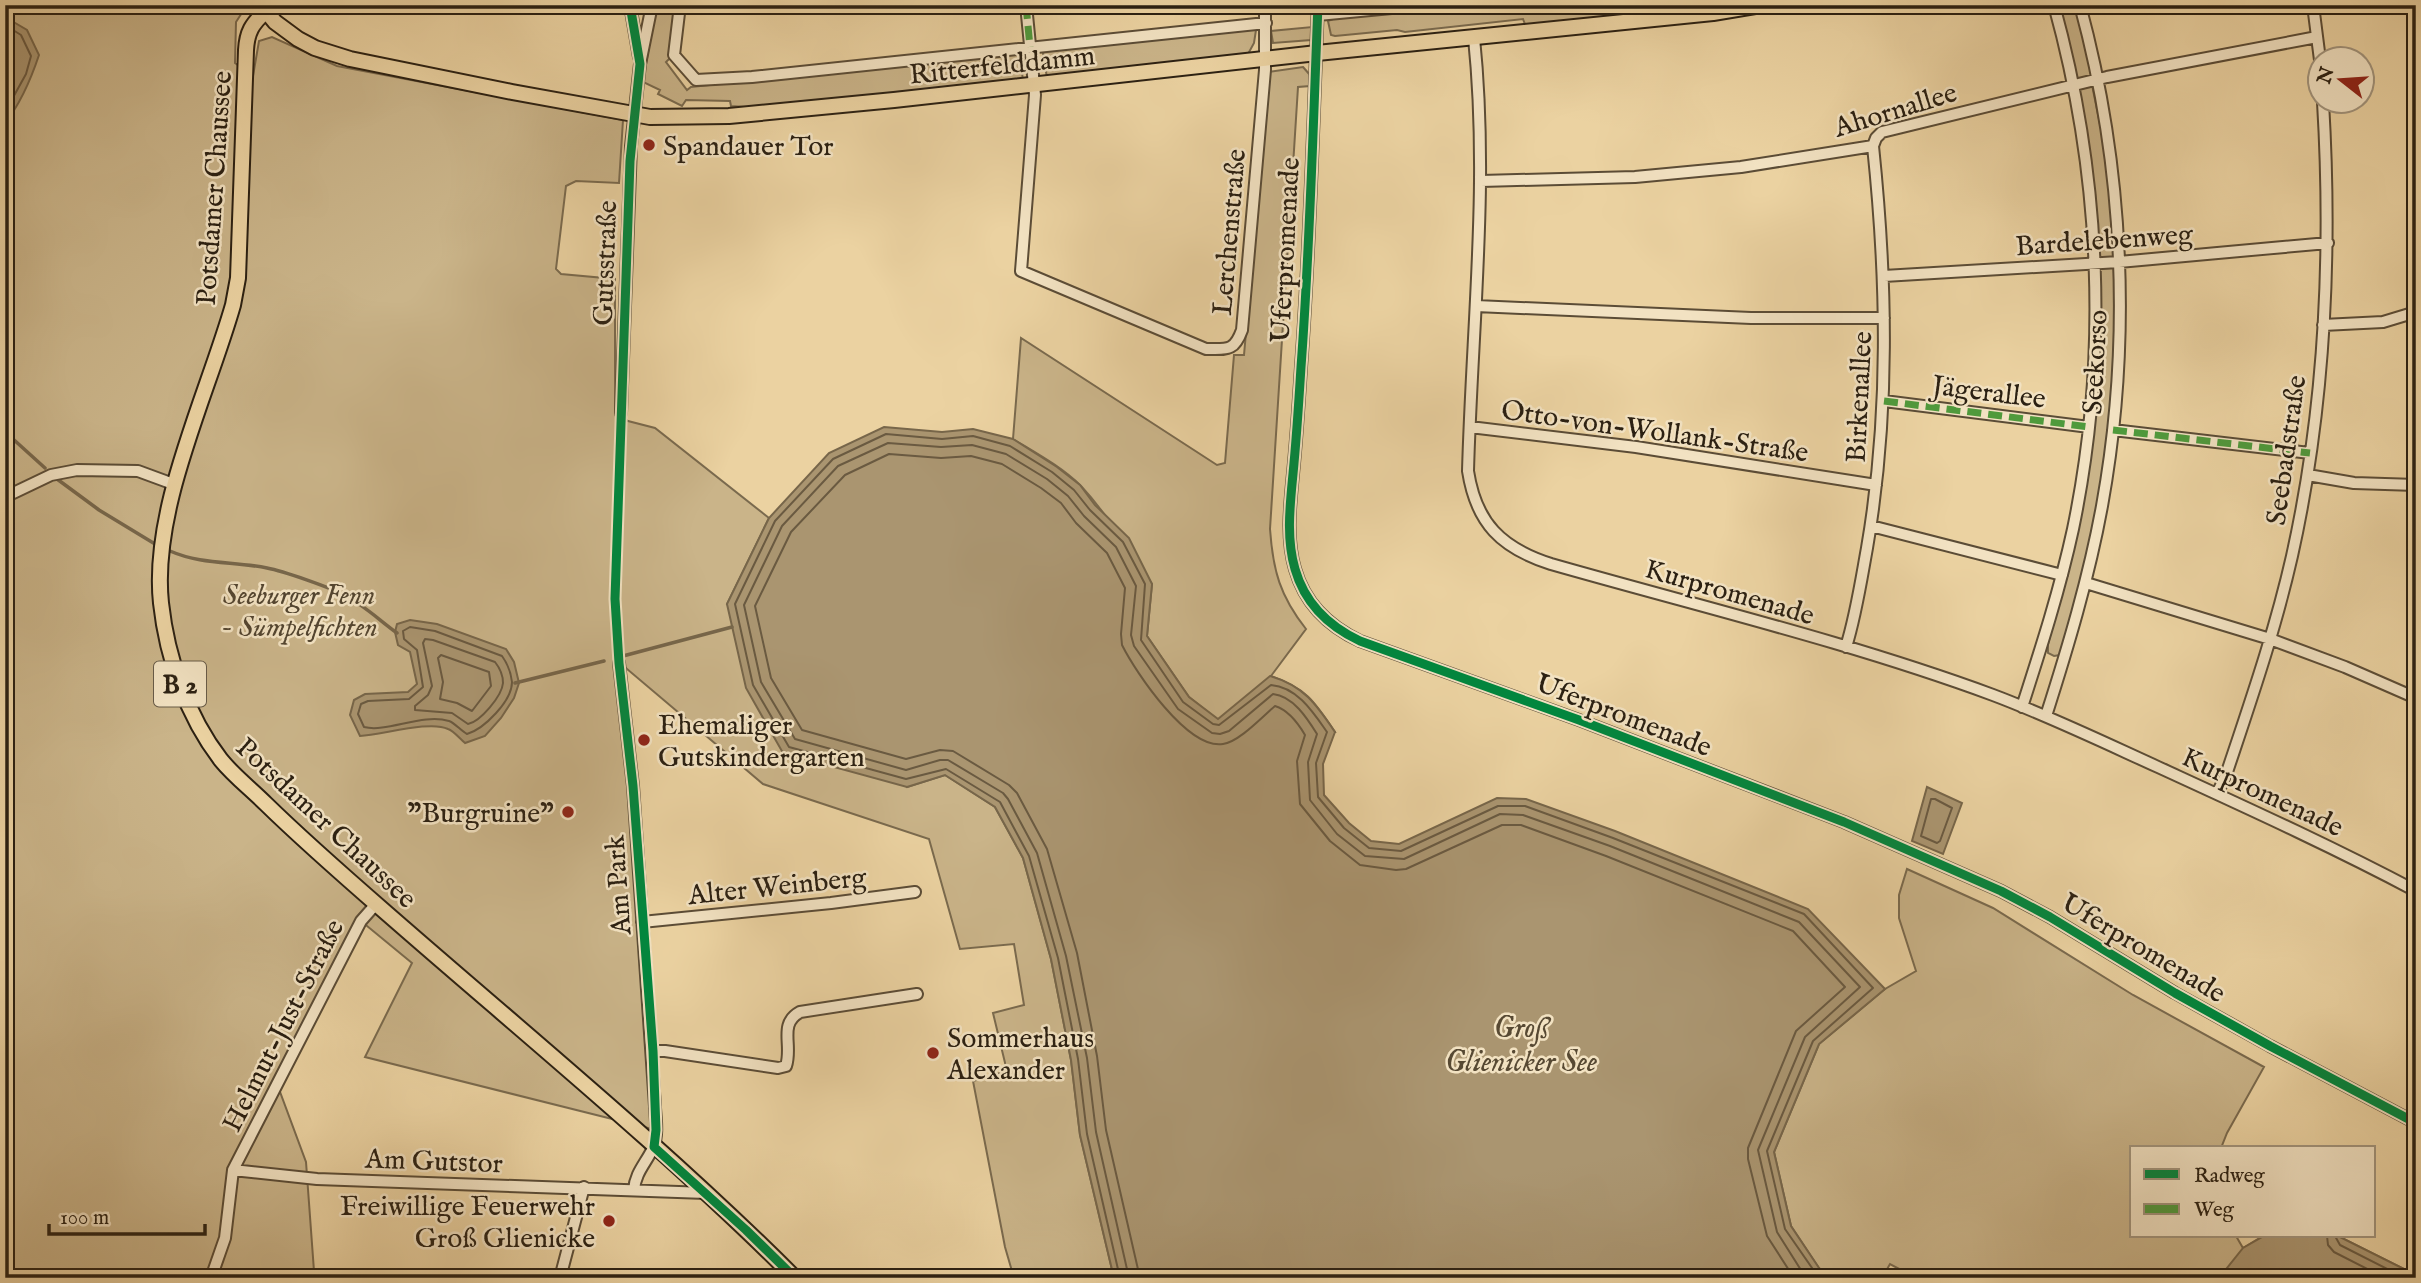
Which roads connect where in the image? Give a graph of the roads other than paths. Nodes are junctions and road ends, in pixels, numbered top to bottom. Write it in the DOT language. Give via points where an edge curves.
graph roads {
  1 [pos="631,5"];
  2 [pos="652,5"];
  3 [pos="680,5"];
  4 [pos="1026,5"];
  5 [pos="1265,5"];
  6 [pos="1423,5"];
  7 [pos="1761,5"];
  8 [pos="2054,5"];
  9 [pos="2080,5"];
  10 [pos="2313,5"];
  11 [pos="1377,8"];
  12 [pos="263,9"];
  13 [pos="1318,10"];
  14 [pos="1266,23"];
  15 [pos="2317,37"];
  16 [pos="1474,38"];
  17 [pos="2318,46"];
  18 [pos="1030,47"];
  19 [pos="1317,53"];
  20 [pos="1265,58"];
  21 [pos="640,64"];
  22 [pos="2098,80"];
  23 [pos="1035,85"];
  24 [pos="2074,85"];
  25 [pos="636,114"];
  26 [pos="2324,116"];
  27 [pos="1873,146"];
  28 [pos="1481,181"];
  29 [pos="2328,243"];
  30 [pos="2119,262"];
  31 [pos="2095,263"];
  32 [pos="1884,276"];
  33 [pos="1476,306"];
  34 [pos="2416,312"];
  35 [pos="1884,318"];
  36 [pos="2323,325"];
  37 [pos="1884,401"];
  38 [pos="621,413"];
  39 [pos="1469,427"];
  40 [pos="2089,427"];
  41 [pos="2113,430"];
  42 [pos="2310,453"];
  43 [pos="2308,475"];
  44 [pos="176,485"];
  45 [pos="1876,485"];
  46 [pos="2416,485"];
  47 [pos="5,498"];
  48 [pos="1871,526"];
  49 [pos="2062,575"];
  50 [pos="2085,583"];
  51 [pos="2270,639"];
  52 [pos="1846,647"];
  53 [pos="619,663"];
  54 [pos="2416,698"];
  55 [pos="2022,707"];
  56 [pos="2046,716"];
  57 [pos="2217,794"];
  58 [pos="2416,891"];
  59 [pos="915,892"];
  60 [pos="376,904"];
  61 [pos="642,922"];
  62 [pos="917,995"];
  63 [pos="653,1051"];
  64 [pos="2416,1123"];
  65 [pos="654,1147"];
  66 [pos="233,1170"];
  67 [pos="584,1187"];
  68 [pos="634,1190"];
  69 [pos="706,1193"];
  70 [pos="211,1278"];
  71 [pos="560,1278"];
  72 [pos="795,1278"];
  1 -- 21 [label="street"];
  2 -- 21 [label="street"];
  3 -- 18 [label="street" via="674,55 696,80"];
  4 -- 18 [label="street"];
  5 -- 14 [label="street"];
  6 -- 11 [label="street"];
  7 -- 16 [label="main road, Ritterfelddamm"];
  8 -- 24 [label="street, Seekorso"];
  9 -- 22 [label="street, Seekorso"];
  10 -- 15 [label="street"];
  11 -- 13 [label="street"];
  12 -- 25 [label="main road, Ritterfelddamm" via="298,39 350,59"];
  12 -- 44 [label="main road, Potsdamer Chaussee / B 2" via="247,35 238,278 233,306"];
  13 -- 19 [label="street, Uferpromenade"];
  14 -- 18 [label="street"];
  14 -- 20 [label="street"];
  15 -- 17 [label="street"];
  15 -- 22 [label="street, Ahornallee"];
  16 -- 19 [label="main road, Ritterfelddamm"];
  16 -- 28 [label="street, Kurpromenade"];
  18 -- 23 [label="street"];
  19 -- 20 [label="main road, Ritterfelddamm"];
  19 -- 64 [label="street, Uferpromenade" via="1290,540 1301,586 1324,619 1360,641 1844,822 2001,891 2210,1013"];
  20 -- 23 [label="main road, Ritterfelddamm"];
  20 -- 23 [label="street, Lerchenstraße" via="1242,330 1230,349 1206,349 1021,271"];
  21 -- 25 [label="street, Gutsstraße"];
  22 -- 24 [label="street, Ahornallee"];
  22 -- 30 [label="street, Seekorso" via="2112,169"];
  23 -- 25 [label="main road, Ritterfelddamm" via="729,116"];
  24 -- 27 [label="street, Ahornallee" via="1882,132"];
  24 -- 31 [label="street, Seekorso"];
  25 -- 38 [label="street, Gutsstraße" via="630,161"];
  26 -- 29 [label="street, Seebadstraße"];
  27 -- 28 [label="street, Ahornallee" via="1741,167 1635,177"];
  27 -- 32 [label="street, Birkenallee"];
  28 -- 33 [label="street, Kurpromenade"];
  29 -- 30 [label="street, Bardelebenweg"];
  29 -- 36 [label="street, Seebadstraße"];
  30 -- 31 [label="street, Bardelebenweg"];
  30 -- 41 [label="street, Seekorso" via="2120,346"];
  31 -- 32 [label="street, Bardelebenweg"];
  31 -- 40 [label="street, Seekorso" via="2096,339"];
  32 -- 35 [label="street, Birkenallee"];
  33 -- 35 [label="street" via="1751,318"];
  33 -- 39 [label="street, Kurpromenade"];
  34 -- 36 [label="street" via="2383,322"];
  35 -- 37 [label="street, Birkenallee"];
  36 -- 42 [label="street, Seebadstraße"];
  37 -- 40 [label="street, Jägerallee"];
  37 -- 45 [label="street, Birkenallee"];
  39 -- 45 [label="street, Otto-von-Wollank-Straße" via="1636,447"];
  39 -- 52 [label="street, Kurpromenade" via="1468,471 1474,498 1487,524 1518,551 1550,565"];
  40 -- 49 [label="street, Seekorso"];
  41 -- 42 [label="street"];
  41 -- 50 [label="street, Seekorso"];
  42 -- 43 [label="street, Seebadstraße"];
  43 -- 46 [label="street" via="2354,483"];
  43 -- 51 [label="street, Seebadstraße"];
  44 -- 47 [label="street" via="138,471 77,470 51,475"];
  44 -- 60 [label="main road, Potsdamer Chaussee / B 2" via="160,555 161,602 168,646 198,724 222,761"];
  45 -- 48 [label="street, Birkenallee"];
  48 -- 49 [label="street"];
  48 -- 52 [label="street, Birkenallee"];
  49 -- 55 [label="street, Seekorso"];
  50 -- 51 [label="street"];
  50 -- 56 [label="street, Seekorso"];
  51 -- 54 [label="street"];
  51 -- 57 [label="street, Seebadstraße"];
  52 -- 55 [label="street, Kurpromenade"];
  53 -- 61 [label="street, Am Park"];
  55 -- 56 [label="street, Kurpromenade"];
  56 -- 57 [label="street, Kurpromenade"];
  57 -- 58 [label="street, Kurpromenade"];
  59 -- 61 [label="street, Alter Weinberg"];
  60 -- 65 [label="main road, Potsdamer Chaussee / B 2"];
  60 -- 66 [label="street, Helmut-Just-Straße" via="361,921"];
  61 -- 63 [label="street, Am Park"];
  62 -- 63 [label="street" via="800,1012 788,1024 789,1058 786,1066 778,1069"];
  63 -- 65 [label="street, Am Park"];
  65 -- 68 [label="street" via="634,1179"];
  65 -- 69 [label="main road, Potsdamer Chaussee / B 2"];
  66 -- 67 [label="street, Am Gutstor" via="317,1179"];
  66 -- 70 [label="street" via="225,1238"];
  67 -- 68 [label="street, Am Gutstor"];
  67 -- 71 [label="street"];
  68 -- 69 [label="street, Am Gutstor"];
  69 -- 72 [label="main road, Potsdamer Chaussee / B 2"];
}
